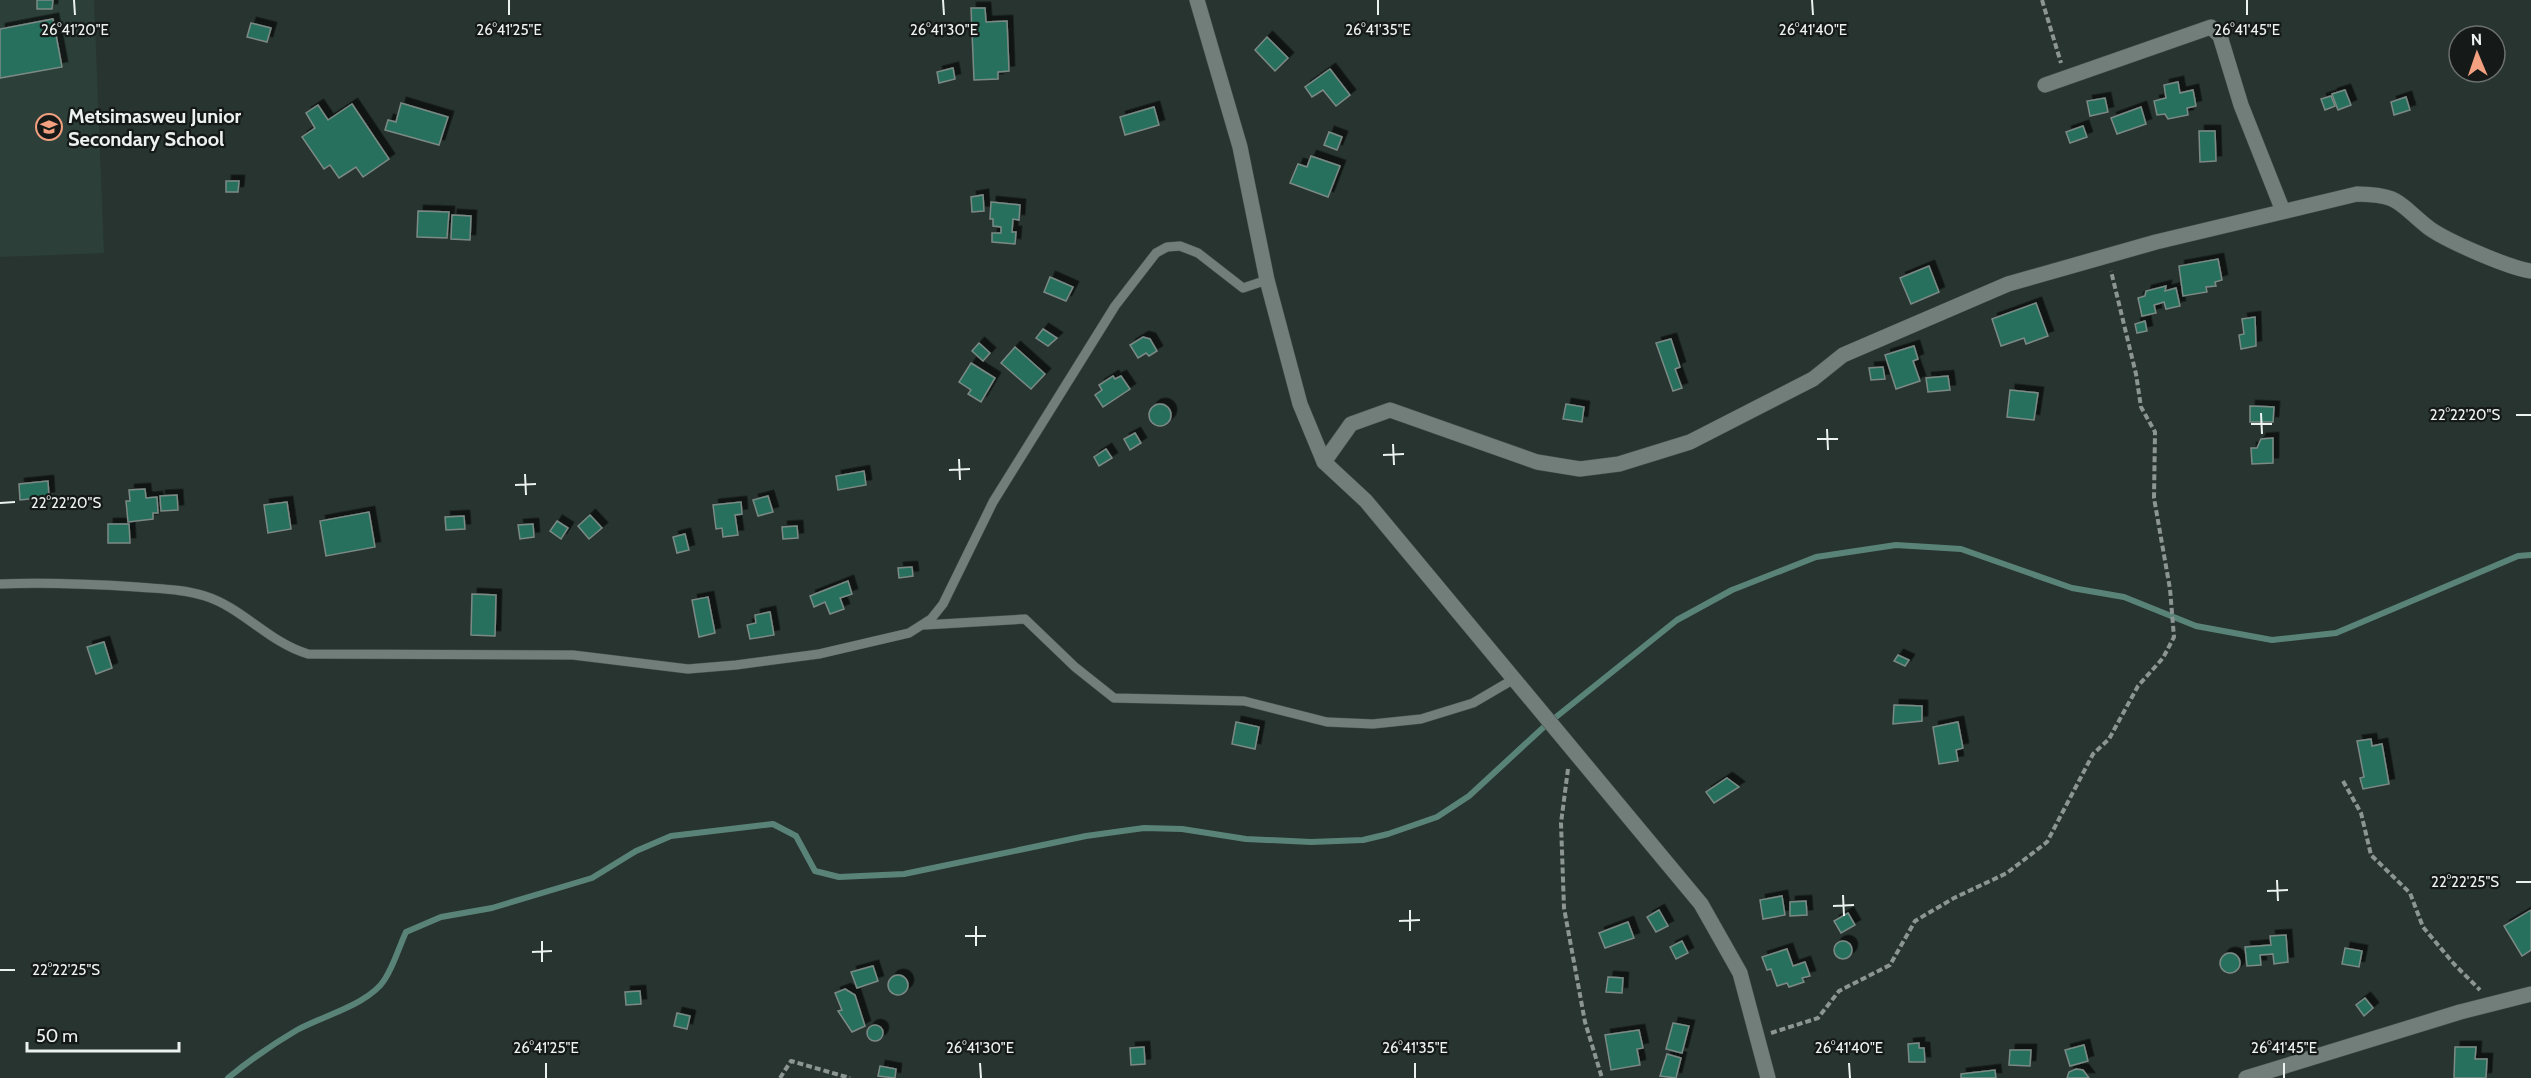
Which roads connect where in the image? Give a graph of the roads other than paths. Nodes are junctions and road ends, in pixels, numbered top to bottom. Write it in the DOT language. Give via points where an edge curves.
graph roads {
  1 [pos="1197,0"];
  2 [pos="2045,85"];
  3 [pos="2283,211"];
  4 [pos="2531,271"];
  5 [pos="1267,280"];
  6 [pos="1324,462"];
  7 [pos="0,584"];
  8 [pos="921,625"];
  9 [pos="1514,679"];
  10 [pos="2531,994"];
  11 [pos="1768,1078"];
  12 [pos="2246,1078"];
  1 -- 5 [label="street" via="1240,147"];
  2 -- 3 [label="street" via="2211,27 2220,36 2241,105"];
  3 -- 4 [label="street" via="2357,194 2379,194 2400,201 2430,229 2483,255"];
  3 -- 6 [label="street" via="2108,255 1996,289 1843,355 1813,379 1690,442 1619,464 1580,469 1537,462 1390,410 1351,424"];
  5 -- 6 [label="street" via="1300,404"];
  5 -- 8 [label="lane" via="1243,288 1198,253 1180,246 1167,246 1155,253 1114,306 993,502 943,604"];
  6 -- 9 [label="street" via="1366,501"];
  7 -- 8 [label="lane" via="57,582 206,596 229,607 288,648 308,654 573,655 688,669 819,654 909,633"];
  8 -- 9 [label="lane" via="1025,619 1114,698 1244,701 1327,722 1373,724 1420,719 1473,703"];
  9 -- 11 [label="street" via="1701,904 1740,972"];
  10 -- 12 [label="street"];
}
